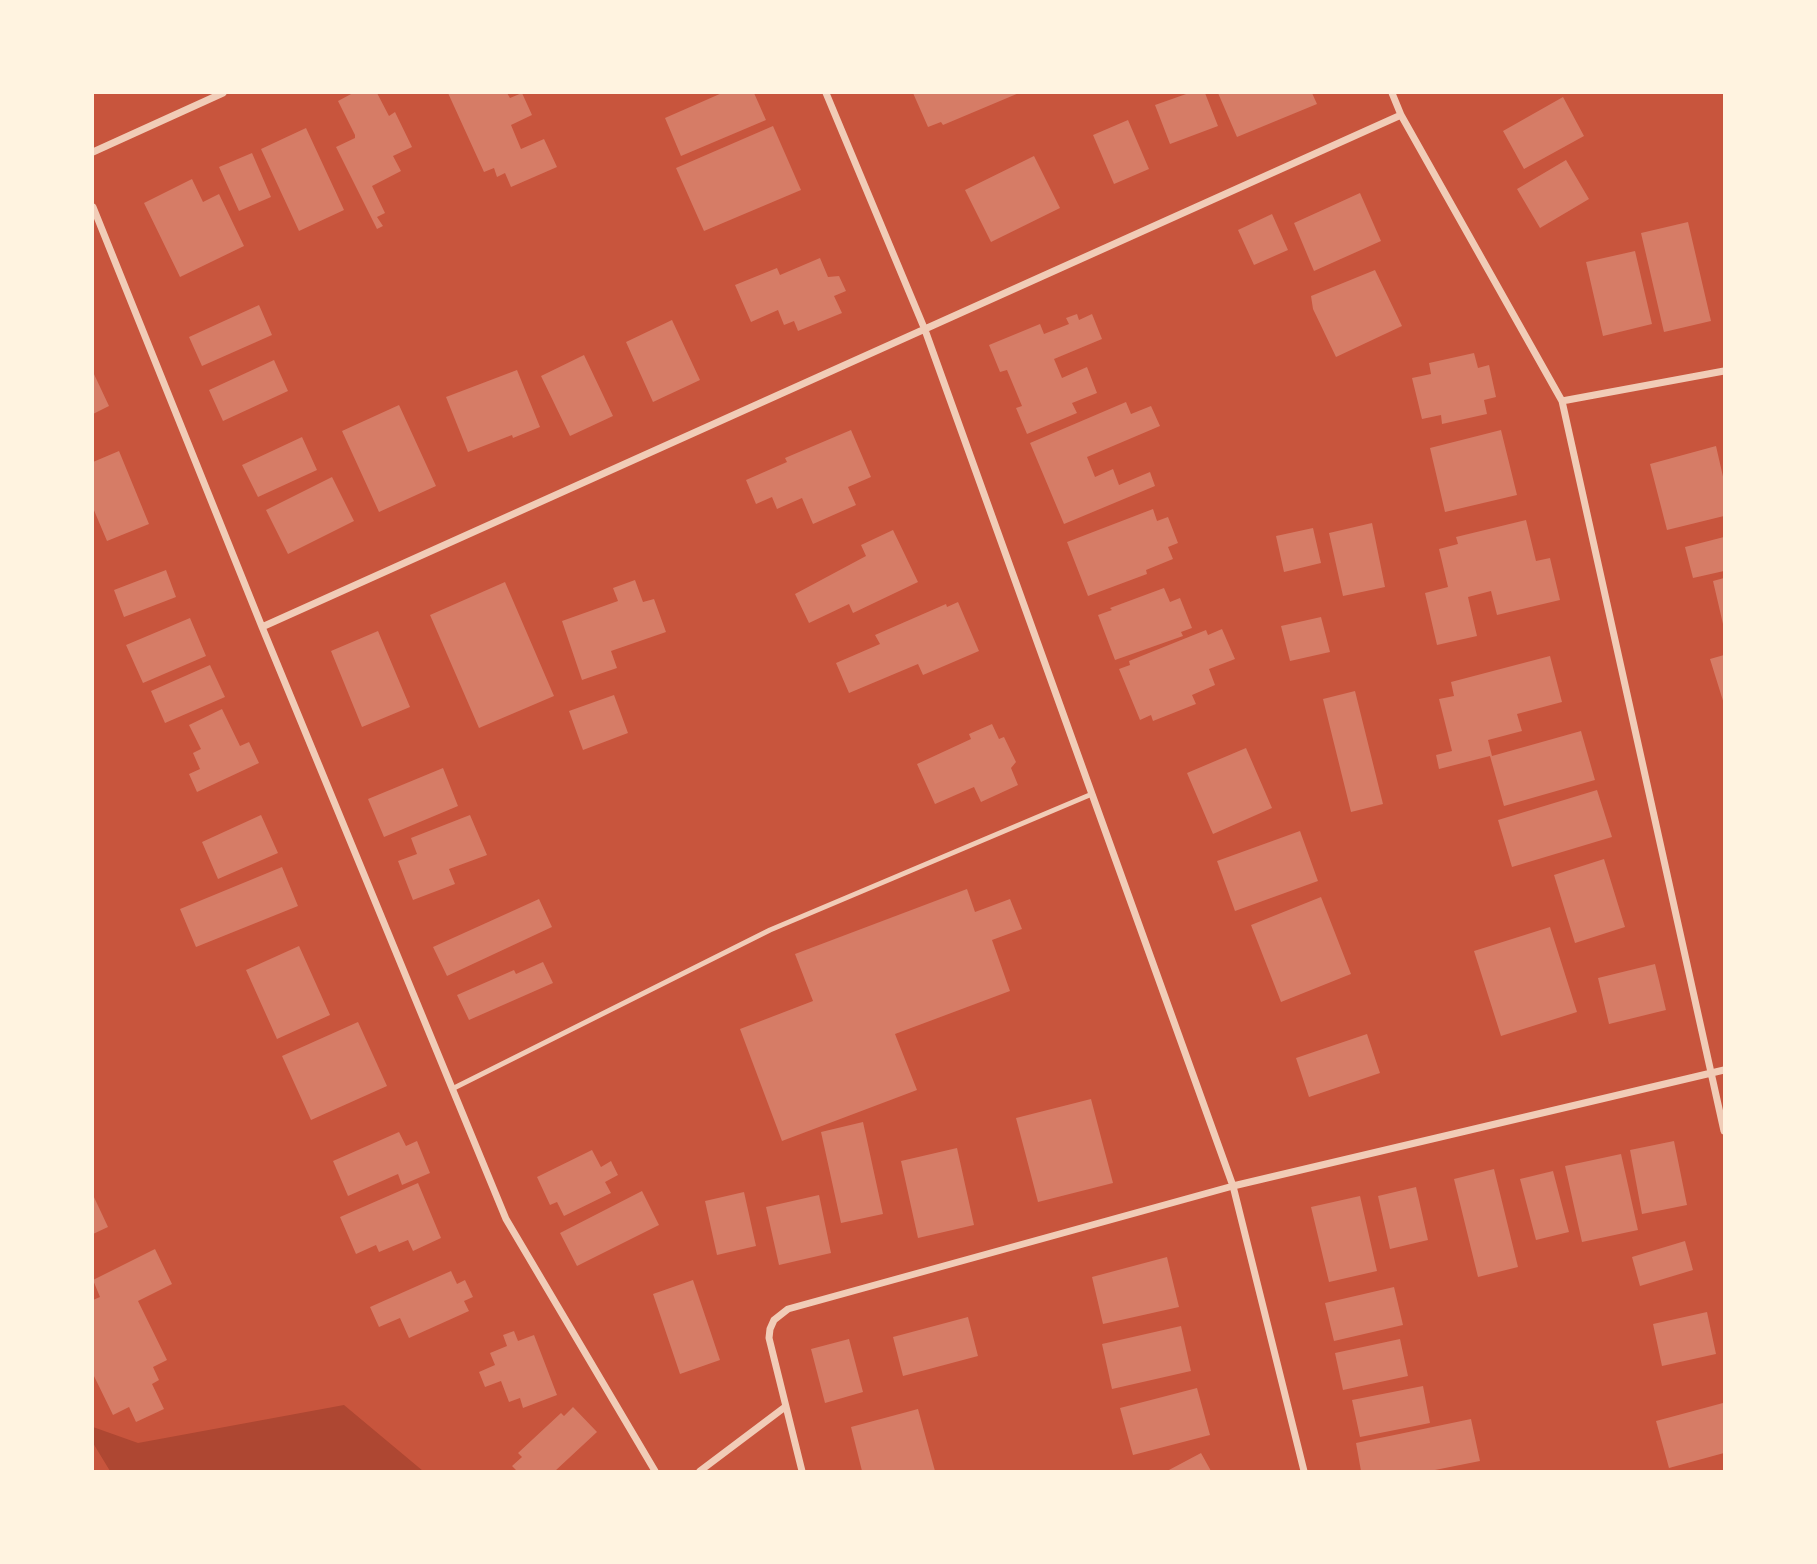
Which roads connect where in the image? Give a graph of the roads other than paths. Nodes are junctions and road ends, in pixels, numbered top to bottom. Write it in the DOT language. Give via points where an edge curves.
graph roads {
  1 [pos="223,93"];
  2 [pos="826,93"];
  3 [pos="1392,93"];
  4 [pos="1401,116"];
  5 [pos="93,152"];
  6 [pos="93,207"];
  7 [pos="925,330"];
  8 [pos="1724,371"];
  9 [pos="1562,401"];
  10 [pos="262,627"];
  11 [pos="1092,794"];
  12 [pos="1724,1070"];
  13 [pos="1711,1073"];
  14 [pos="452,1089"];
  15 [pos="1724,1131"];
  16 [pos="1234,1186"];
  17 [pos="785,1407"];
  18 [pos="655,1471"];
  19 [pos="700,1471"];
  20 [pos="802,1471"];
  21 [pos="1304,1471"];
  1 -- 5 [label="street"];
  2 -- 7 [label="street"];
  3 -- 4 [label="street"];
  4 -- 7 [label="street"];
  4 -- 9 [label="street"];
  6 -- 10 [label="street"];
  7 -- 10 [label="street"];
  7 -- 11 [label="street"];
  8 -- 9 [label="street"];
  9 -- 13 [label="street"];
  10 -- 14 [label="street"];
  11 -- 14 [label="lane" via="770,930"];
  11 -- 16 [label="street"];
  12 -- 13 [label="street"];
  13 -- 15 [label="street"];
  13 -- 16 [label="street"];
  14 -- 18 [label="street" via="506,1219"];
  16 -- 17 [label="street" via="788,1309 774,1320 769,1338"];
  16 -- 21 [label="street"];
  17 -- 19 [label="street"];
  17 -- 20 [label="street"];
}
